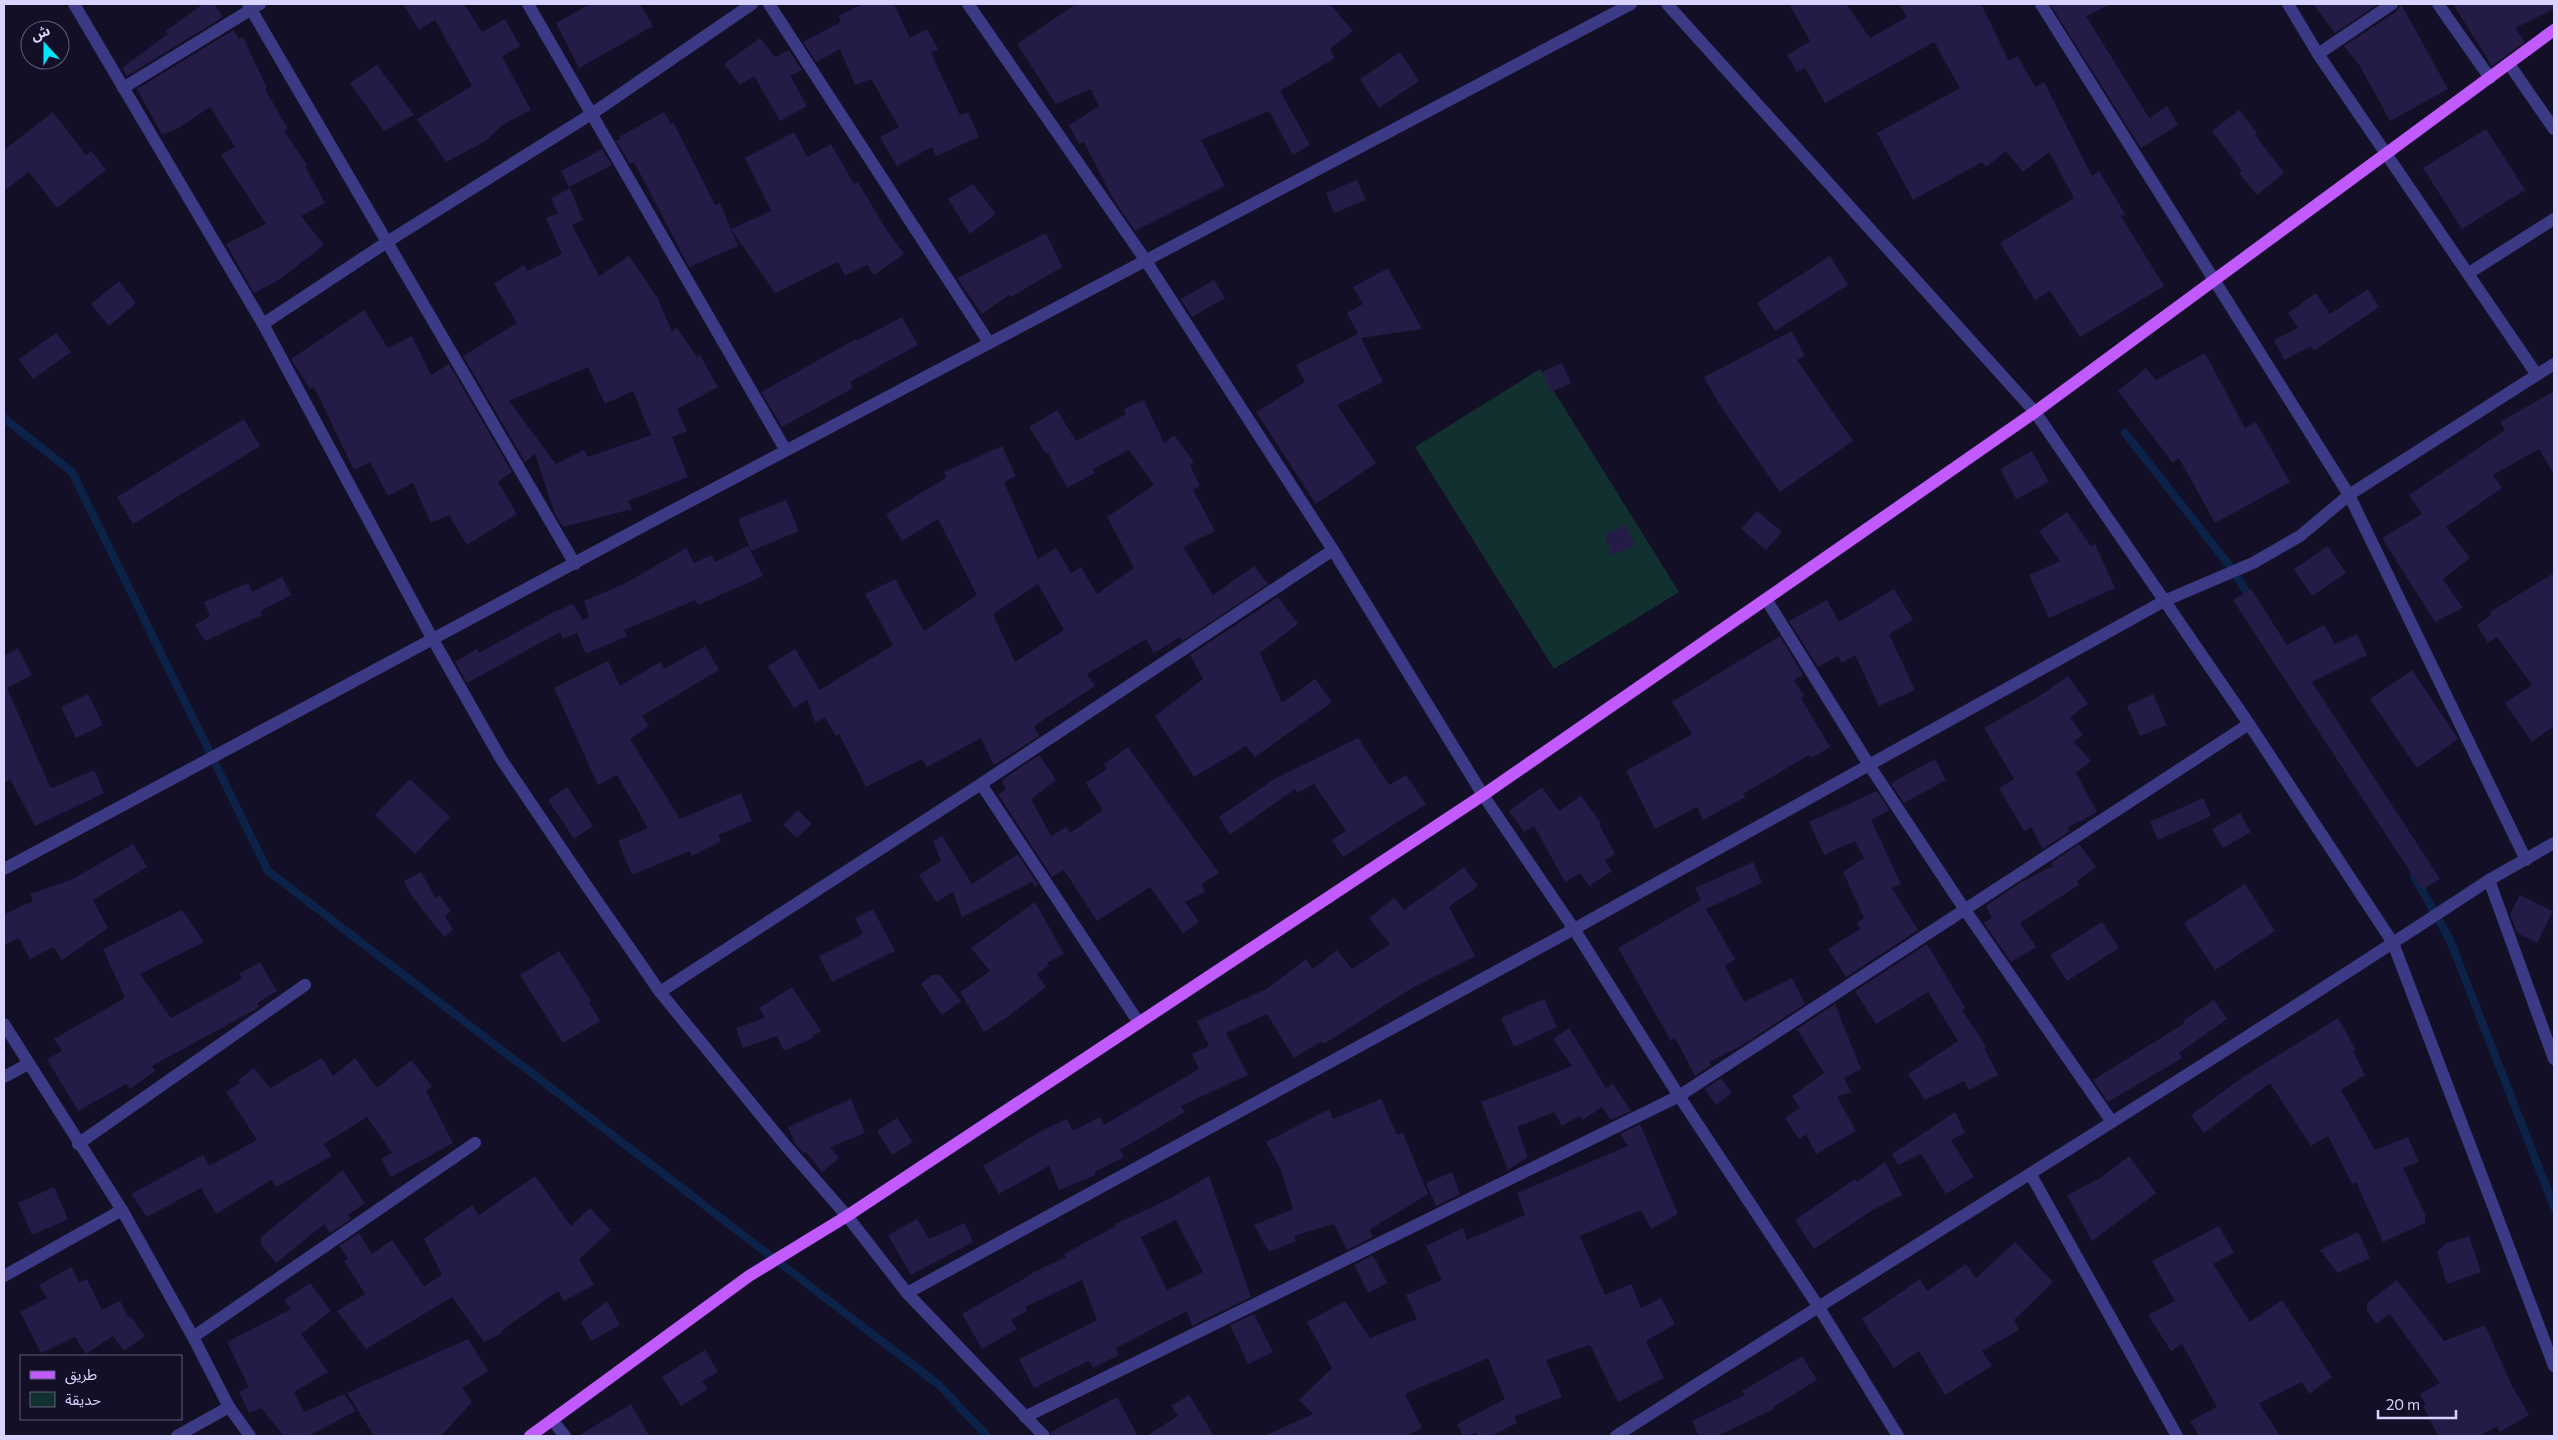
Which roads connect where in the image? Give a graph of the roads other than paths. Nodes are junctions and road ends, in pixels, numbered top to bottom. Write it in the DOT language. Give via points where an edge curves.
graph roads {
  1 [pos="74,4"];
  2 [pos="528,4"];
  3 [pos="752,4"];
  4 [pos="769,4"];
  5 [pos="968,4"];
  6 [pos="1631,4"];
  7 [pos="1667,4"];
  8 [pos="2041,4"];
  9 [pos="2288,4"];
  10 [pos="2392,4"];
  11 [pos="2438,4"];
  12 [pos="253,5"];
  13 [pos="2554,30"];
  14 [pos="2318,54"];
  15 [pos="2509,64"];
  16 [pos="2490,78"];
  17 [pos="124,88"];
  18 [pos="592,112"];
  19 [pos="2554,129"];
  20 [pos="2387,155"];
  21 [pos="2554,220"];
  22 [pos="387,242"];
  23 [pos="1144,258"];
  24 [pos="2469,273"];
  25 [pos="2214,280"];
  26 [pos="263,324"];
  27 [pos="988,341"];
  28 [pos="2554,364"];
  29 [pos="2537,375"];
  30 [pos="2035,412"];
  31 [pos="785,449"];
  32 [pos="2349,495"];
  33 [pos="1333,550"];
  34 [pos="575,564"];
  35 [pos="1766,599"];
  36 [pos="2164,601"];
  37 [pos="432,638"];
  38 [pos="2249,724"];
  39 [pos="1869,765"];
  40 [pos="981,784"];
  41 [pos="1483,795"];
  42 [pos="2554,843"];
  43 [pos="2526,860"];
  44 [pos="4,870"];
  45 [pos="2489,880"];
  46 [pos="1964,910"];
  47 [pos="1574,929"];
  48 [pos="2393,943"];
  49 [pos="305,984"];
  50 [pos="660,992"];
  51 [pos="1139,1023"];
  52 [pos="4,1024"];
  53 [pos="2554,1059"];
  54 [pos="28,1064"];
  55 [pos="4,1077"];
  56 [pos="1679,1096"];
  57 [pos="2112,1122"];
  58 [pos="475,1143"];
  59 [pos="78,1144"];
  60 [pos="2031,1175"];
  61 [pos="122,1210"];
  62 [pos="847,1216"];
  63 [pos="4,1276"];
  64 [pos="907,1293"];
  65 [pos="1818,1306"];
  66 [pos="193,1337"];
  67 [pos="2554,1366"];
  68 [pos="229,1408"];
  69 [pos="1025,1417"];
  70 [pos="552,1420"];
  71 [pos="177,1436"];
  72 [pos="250,1436"];
  73 [pos="530,1436"];
  74 [pos="565,1436"];
  75 [pos="1044,1436"];
  76 [pos="1616,1436"];
  77 [pos="1898,1436"];
  78 [pos="2177,1436"];
  1 -- 17 [label="street"];
  2 -- 18 [label="street"];
  3 -- 18 [label="street"];
  4 -- 27 [label="street"];
  5 -- 23 [label="street"];
  6 -- 23 [label="street"];
  7 -- 30 [label="street"];
  8 -- 25 [label="street"];
  9 -- 14 [label="street"];
  10 -- 14 [label="street"];
  11 -- 16 [label="street"];
  12 -- 17 [label="street"];
  12 -- 22 [label="street"];
  13 -- 15 [label="main road"];
  14 -- 20 [label="street"];
  15 -- 16 [label="main road"];
  15 -- 19 [label="street"];
  16 -- 20 [label="main road"];
  17 -- 26 [label="street"];
  18 -- 22 [label="street"];
  18 -- 31 [label="street"];
  20 -- 24 [label="street"];
  20 -- 25 [label="main road"];
  21 -- 24 [label="street"];
  22 -- 26 [label="street"];
  22 -- 34 [label="street"];
  23 -- 27 [label="street"];
  23 -- 33 [label="street"];
  24 -- 29 [label="street"];
  25 -- 30 [label="main road"];
  25 -- 32 [label="street"];
  26 -- 37 [label="street"];
  27 -- 31 [label="street"];
  28 -- 29 [label="street"];
  29 -- 32 [label="street"];
  30 -- 35 [label="main road"];
  30 -- 36 [label="street"];
  31 -- 34 [label="street"];
  32 -- 36 [label="street" via="2300,536 2254,563"];
  32 -- 43 [label="street"];
  33 -- 40 [label="street"];
  33 -- 41 [label="street"];
  34 -- 37 [label="street"];
  35 -- 39 [label="street"];
  35 -- 41 [label="main road"];
  36 -- 38 [label="street"];
  36 -- 39 [label="street"];
  37 -- 44 [label="street"];
  37 -- 50 [label="street" via="502,759"];
  38 -- 46 [label="street"];
  38 -- 48 [label="street"];
  39 -- 46 [label="street"];
  39 -- 47 [label="street"];
  40 -- 50 [label="street"];
  40 -- 51 [label="street"];
  41 -- 47 [label="street"];
  41 -- 51 [label="main road"];
  42 -- 43 [label="street"];
  43 -- 45 [label="street"];
  45 -- 48 [label="street"];
  45 -- 53 [label="street"];
  46 -- 56 [label="street"];
  46 -- 57 [label="street"];
  47 -- 56 [label="street"];
  47 -- 64 [label="street"];
  48 -- 57 [label="street"];
  48 -- 67 [label="street"];
  49 -- 59 [label="street"];
  50 -- 62 [label="street"];
  51 -- 62 [label="main road"];
  52 -- 54 [label="street"];
  54 -- 55 [label="street"];
  54 -- 59 [label="street"];
  56 -- 65 [label="street"];
  56 -- 69 [label="street"];
  57 -- 60 [label="street"];
  58 -- 66 [label="street"];
  59 -- 61 [label="street"];
  60 -- 65 [label="street"];
  60 -- 78 [label="street"];
  61 -- 63 [label="street"];
  61 -- 66 [label="street"];
  62 -- 64 [label="street"];
  62 -- 70 [label="main road" via="748,1276"];
  64 -- 69 [label="street"];
  65 -- 76 [label="street"];
  65 -- 77 [label="street"];
  66 -- 68 [label="street"];
  68 -- 71 [label="street"];
  68 -- 72 [label="street"];
  69 -- 75 [label="street"];
  70 -- 73 [label="main road"];
  70 -- 74 [label="street"];
}
